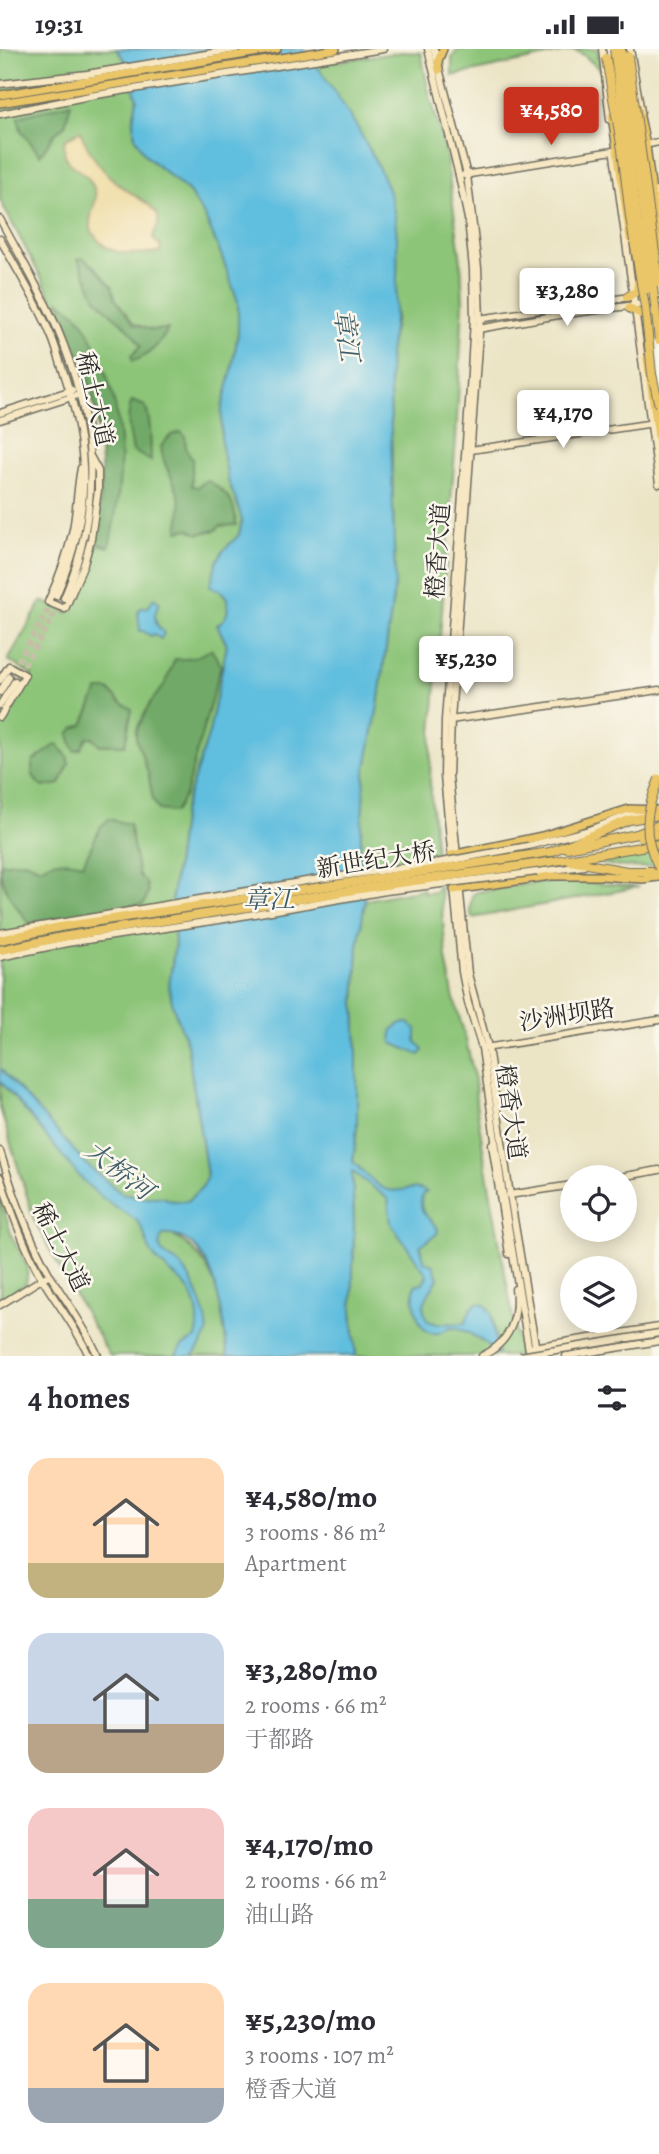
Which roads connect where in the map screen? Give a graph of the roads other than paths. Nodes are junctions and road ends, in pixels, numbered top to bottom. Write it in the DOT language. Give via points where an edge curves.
graph roads {
  1 [pos="236,49"];
  2 [pos="277,49"];
  3 [pos="336,49"];
  4 [pos="383,49"];
  5 [pos="428,49"];
  6 [pos="434,49"];
  7 [pos="443,49"];
  8 [pos="614,49"];
  9 [pos="627,51"];
  10 [pos="604,52"];
  11 [pos="439,71"];
  12 [pos="0,84"];
  13 [pos="2,99"];
  14 [pos="0,114"];
  15 [pos="659,142"];
  16 [pos="647,145"];
  17 [pos="616,150"];
  18 [pos="463,175"];
  19 [pos="659,217"];
  20 [pos="0,219"];
  21 [pos="0,239"];
  22 [pos="659,249"];
  23 [pos="659,282"];
  24 [pos="659,291"];
  25 [pos="634,292"];
  26 [pos="659,302"];
  27 [pos="637,310"];
  28 [pos="477,319"];
  29 [pos="476,329"];
  30 [pos="659,340"];
  31 [pos="659,389"];
  32 [pos="74,393"];
  33 [pos="659,406"];
  34 [pos="0,413"];
  35 [pos="0,420"];
  36 [pos="655,423"];
  37 [pos="659,444"];
  38 [pos="468,450"];
  39 [pos="90,454"];
  40 [pos="83,460"];
  41 [pos="659,484"];
  42 [pos="56,596"];
  43 [pos="64,598"];
  44 [pos="0,680"];
  45 [pos="659,690"];
  46 [pos="0,692"];
  47 [pos="0,705"];
  48 [pos="0,717"];
  49 [pos="448,720"];
  50 [pos="659,779"];
  51 [pos="659,812"];
  52 [pos="659,825"];
  53 [pos="659,833"];
  54 [pos="659,845"];
  55 [pos="550,852"];
  56 [pos="659,853"];
  57 [pos="454,854"];
  58 [pos="549,862"];
  59 [pos="658,873"];
  60 [pos="457,889"];
  61 [pos="0,933"];
  62 [pos="0,940"];
  63 [pos="0,950"];
  64 [pos="0,957"];
  65 [pos="659,1020"];
  66 [pos="485,1048"];
  67 [pos="490,1100"];
  68 [pos="0,1151"];
  69 [pos="659,1170"];
  70 [pos="637,1174"];
  71 [pos="0,1177"];
  72 [pos="560,1187"];
  73 [pos="507,1196"];
  74 [pos="50,1275"];
  75 [pos="42,1279"];
  76 [pos="0,1305"];
  77 [pos="659,1327"];
  78 [pos="659,1333"];
  79 [pos="659,1343"];
  80 [pos="532,1347"];
  81 [pos="89,1356"];
  82 [pos="98,1356"];
  83 [pos="482,1356"];
  84 [pos="520,1356"];
  85 [pos="530,1356"];
  86 [pos="537,1356"];
  87 [pos="566,1356"];
  88 [pos="589,1356"];
  1 -- 12 [label="main road"];
  2 -- 13 [label="main road"];
  3 -- 13 [label="main road"];
  4 -- 14 [label="main road"];
  5 -- 18 [label="main road, 橙香大道"];
  6 -- 11 [label="main road, 橙香大道"];
  7 -- 11 [label="main road"];
  8 -- 31 [label="highway, bridge"];
  9 -- 16 [label="main road"];
  9 -- 23 [label="highway, bridge"];
  9 -- 30 [label="highway, bridge"];
  10 -- 17 [label="main road"];
  10 -- 33 [label="highway, bridge"];
  11 -- 18 [label="main road, 橙香大道"];
  15 -- 16 [label="main road"];
  16 -- 17 [label="main road"];
  16 -- 19 [label="main road"];
  16 -- 22 [label="main road"];
  17 -- 18 [label="main road"];
  17 -- 25 [label="main road"];
  18 -- 28 [label="main road, 橙香大道" via="477,255"];
  20 -- 32 [label="main road, 稀土大道" via="57,327"];
  21 -- 32 [label="main road, 稀土大道" via="50,333"];
  24 -- 25 [label="main road"];
  25 -- 27 [label="main road"];
  25 -- 28 [label="main road"];
  26 -- 27 [label="main road"];
  27 -- 29 [label="main road" via="559,315"];
  27 -- 36 [label="main road"];
  28 -- 29 [label="main road, 橙香大道"];
  29 -- 38 [label="main road, 橙香大道"];
  32 -- 34 [label="main road"];
  32 -- 35 [label="main road"];
  32 -- 39 [label="main road, 稀土大道" via="88,432"];
  32 -- 40 [label="main road, 稀土大道"];
  36 -- 37 [label="main road"];
  36 -- 38 [label="main road"];
  36 -- 41 [label="main road"];
  38 -- 49 [label="main road, 橙香大道"];
  39 -- 40 [label="main road" via="98,471 91,539 65,609 48,601 74,527"];
  39 -- 43 [label="main road, 稀土大道" via="90,508 76,570"];
  40 -- 42 [label="main road, 稀土大道" via="82,510 68,570"];
  44 -- 48 [label="main road" via="9,666 25,675"];
  45 -- 49 [label="main road"];
  46 -- 47 [label="main road" via="12,679"];
  49 -- 57 [label="main road, 橙香大道"];
  50 -- 59 [label="highway, bridge" via="646,827"];
  51 -- 55 [label="highway"];
  51 -- 57 [label="main road" via="629,810 542,836"];
  51 -- 61 [label="main road, bridge" via="629,815 528,846 430,865 312,880"];
  52 -- 55 [label="highway"];
  53 -- 55 [label="highway"];
  54 -- 58 [label="highway, bridge"];
  55 -- 62 [label="highway, 新世纪大桥, bridge"];
  56 -- 58 [label="highway, bridge" via="644,850"];
  57 -- 60 [label="main road, 橙香大道"];
  58 -- 59 [label="highway"];
  58 -- 63 [label="highway, 新世纪大桥, bridge"];
  59 -- 60 [label="main road" via="626,879 551,876"];
  59 -- 64 [label="main road, bridge" via="627,877 580,866 386,891"];
  60 -- 66 [label="main road, 橙香大道" via="462,972"];
  65 -- 66 [label="main road, 沙洲坝路"];
  66 -- 67 [label="main road, 橙香大道"];
  66 -- 73 [label="main road, 橙香大道"];
  67 -- 73 [label="main road, 橙香大道"];
  67 -- 83 [label="main road" via="492,1152 516,1308 507,1337"];
  68 -- 74 [label="main road, 稀土大道" via="27,1231"];
  69 -- 70 [label="main road"];
  71 -- 75 [label="main road, 稀土大道" via="20,1236"];
  72 -- 73 [label="main road"];
  73 -- 80 [label="main road, 橙香大道"];
  74 -- 75 [label="main road"];
  74 -- 82 [label="main road, 稀土大道"];
  75 -- 76 [label="main road"];
  75 -- 81 [label="main road, 稀土大道"];
  77 -- 80 [label="main road"];
  78 -- 84 [label="main road, bridge"];
  79 -- 87 [label="main road"];
  79 -- 88 [label="main road"];
  80 -- 85 [label="main road"];
  80 -- 86 [label="main road"];
}
